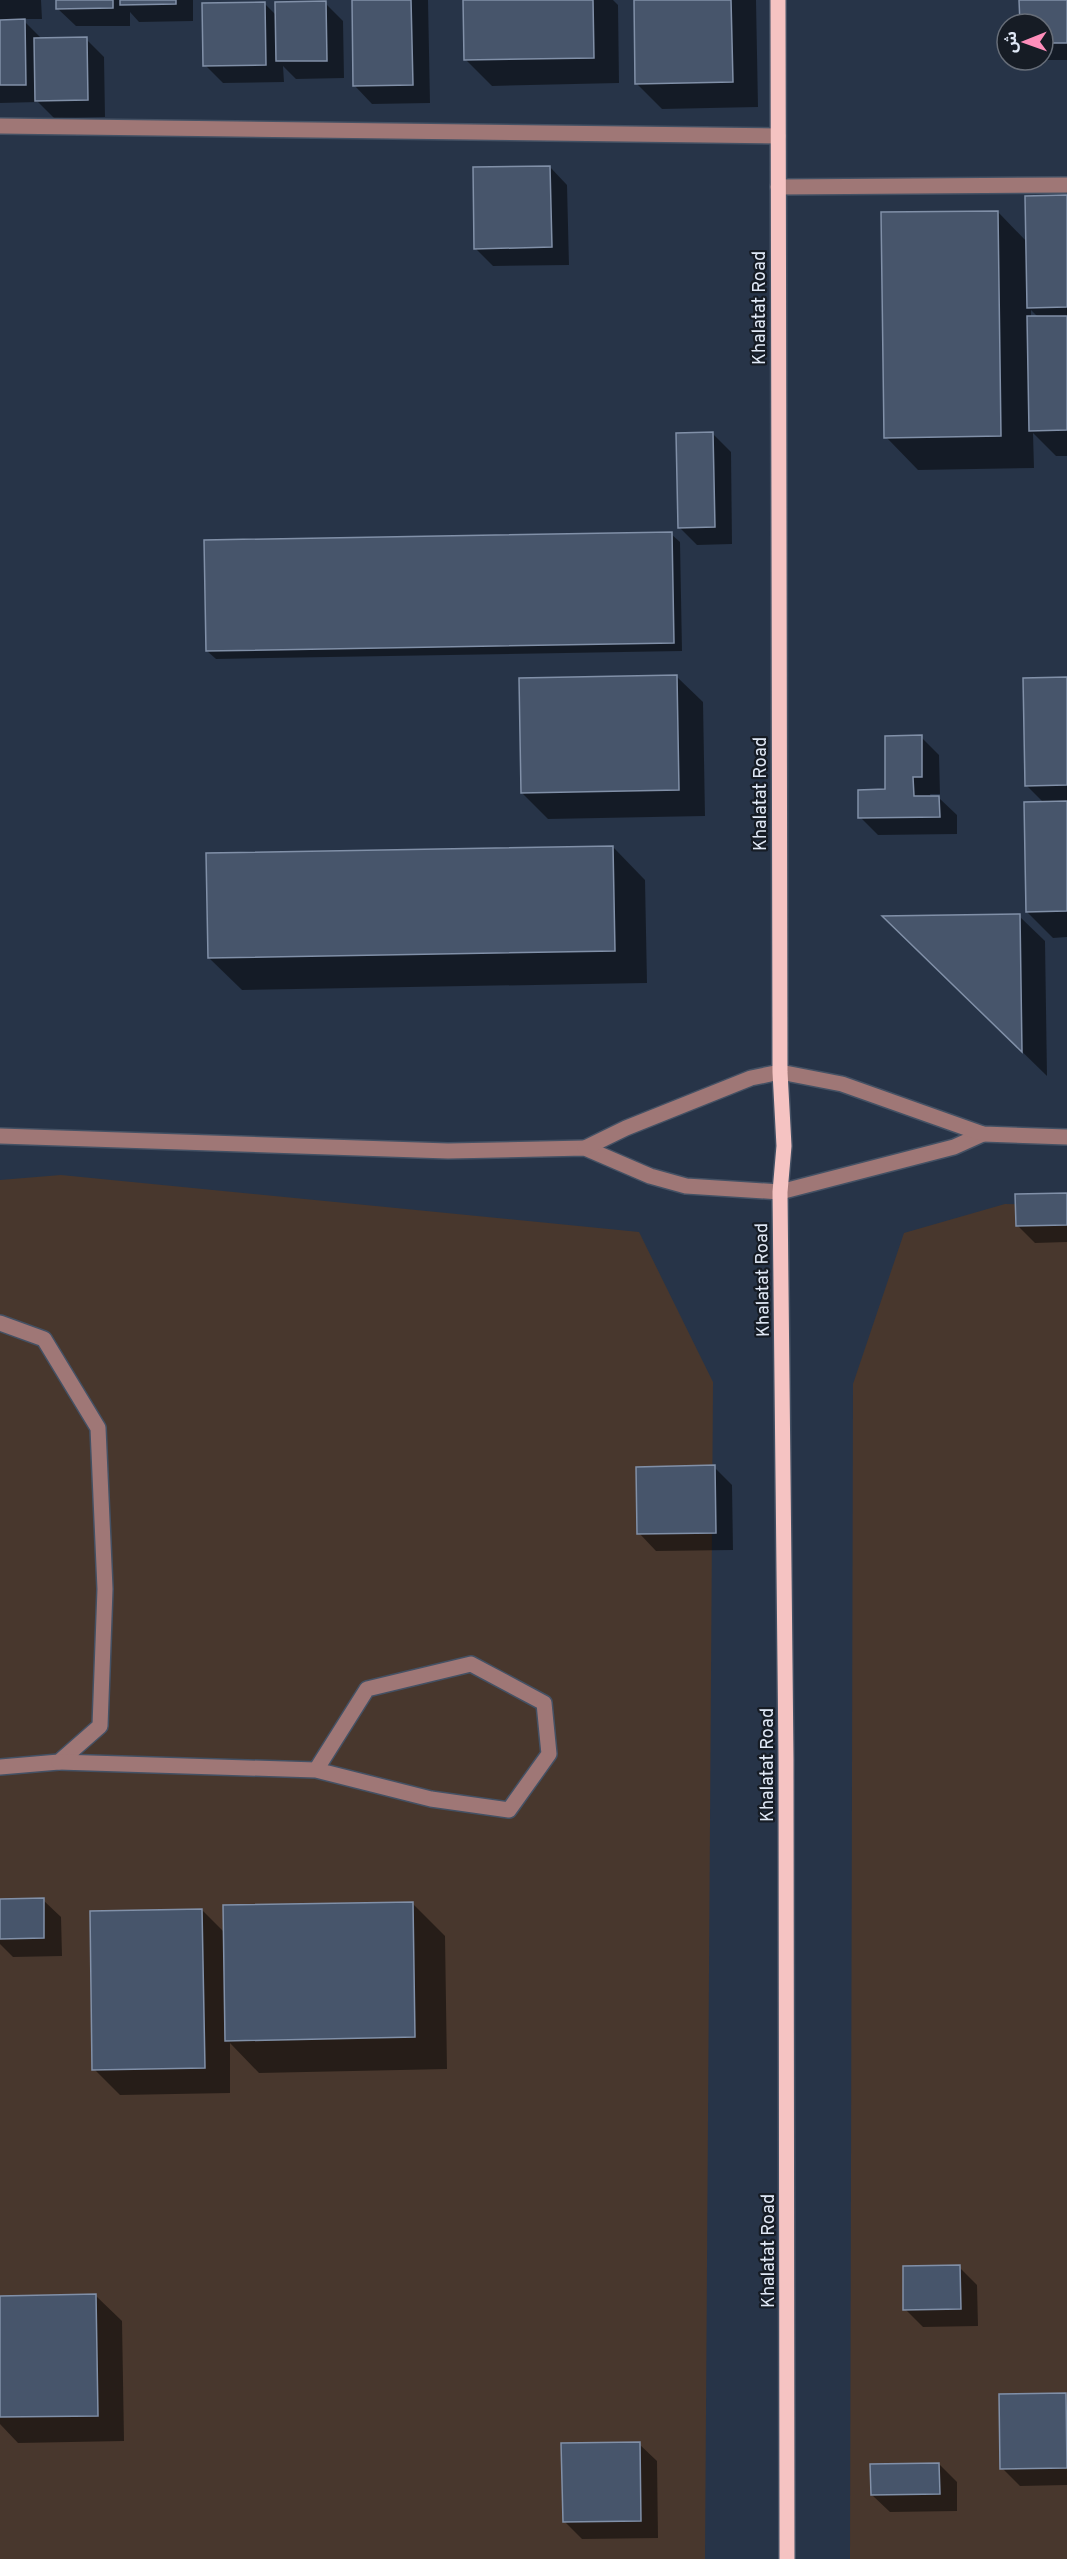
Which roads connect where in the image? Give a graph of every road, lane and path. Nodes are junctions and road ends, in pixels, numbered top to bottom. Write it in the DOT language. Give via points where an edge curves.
graph roads {
  1 [pos="778,0"];
  2 [pos="0,126"];
  3 [pos="778,136"];
  4 [pos="1067,185"];
  5 [pos="778,187"];
  6 [pos="780,1072"];
  7 [pos="983,1134"];
  8 [pos="0,1136"];
  9 [pos="1067,1137"];
  10 [pos="585,1148"];
  11 [pos="780,1192"];
  12 [pos="0,1323"];
  13 [pos="59,1762"];
  14 [pos="0,1767"];
  15 [pos="316,1770"];
  16 [pos="787,2559"];
  1 -- 3 [label="main road, Khalatat Road"];
  2 -- 3 [label="street"];
  3 -- 5 [label="main road, Khalatat Road"];
  4 -- 5 [label="street"];
  5 -- 6 [label="main road, Khalatat Road"];
  6 -- 7 [label="street" via="842,1084"];
  6 -- 10 [label="street" via="733,1085"];
  6 -- 11 [label="main road, Khalatat Road" via="784,1146"];
  7 -- 9 [label="street"];
  7 -- 11 [label="street" via="954,1147"];
  8 -- 10 [label="street" via="448,1151"];
  10 -- 11 [label="street" via="650,1176 686,1186"];
  11 -- 16 [label="main road, Khalatat Road" via="786,1747"];
  12 -- 13 [label="street" via="44,1339 98,1428 105,1589 100,1725"];
  13 -- 14 [label="street"];
  13 -- 15 [label="street"];
  15 -- 15 [label="street" via="431,1799 508,1810 549,1754 544,1703 471,1664 367,1689"];
}
